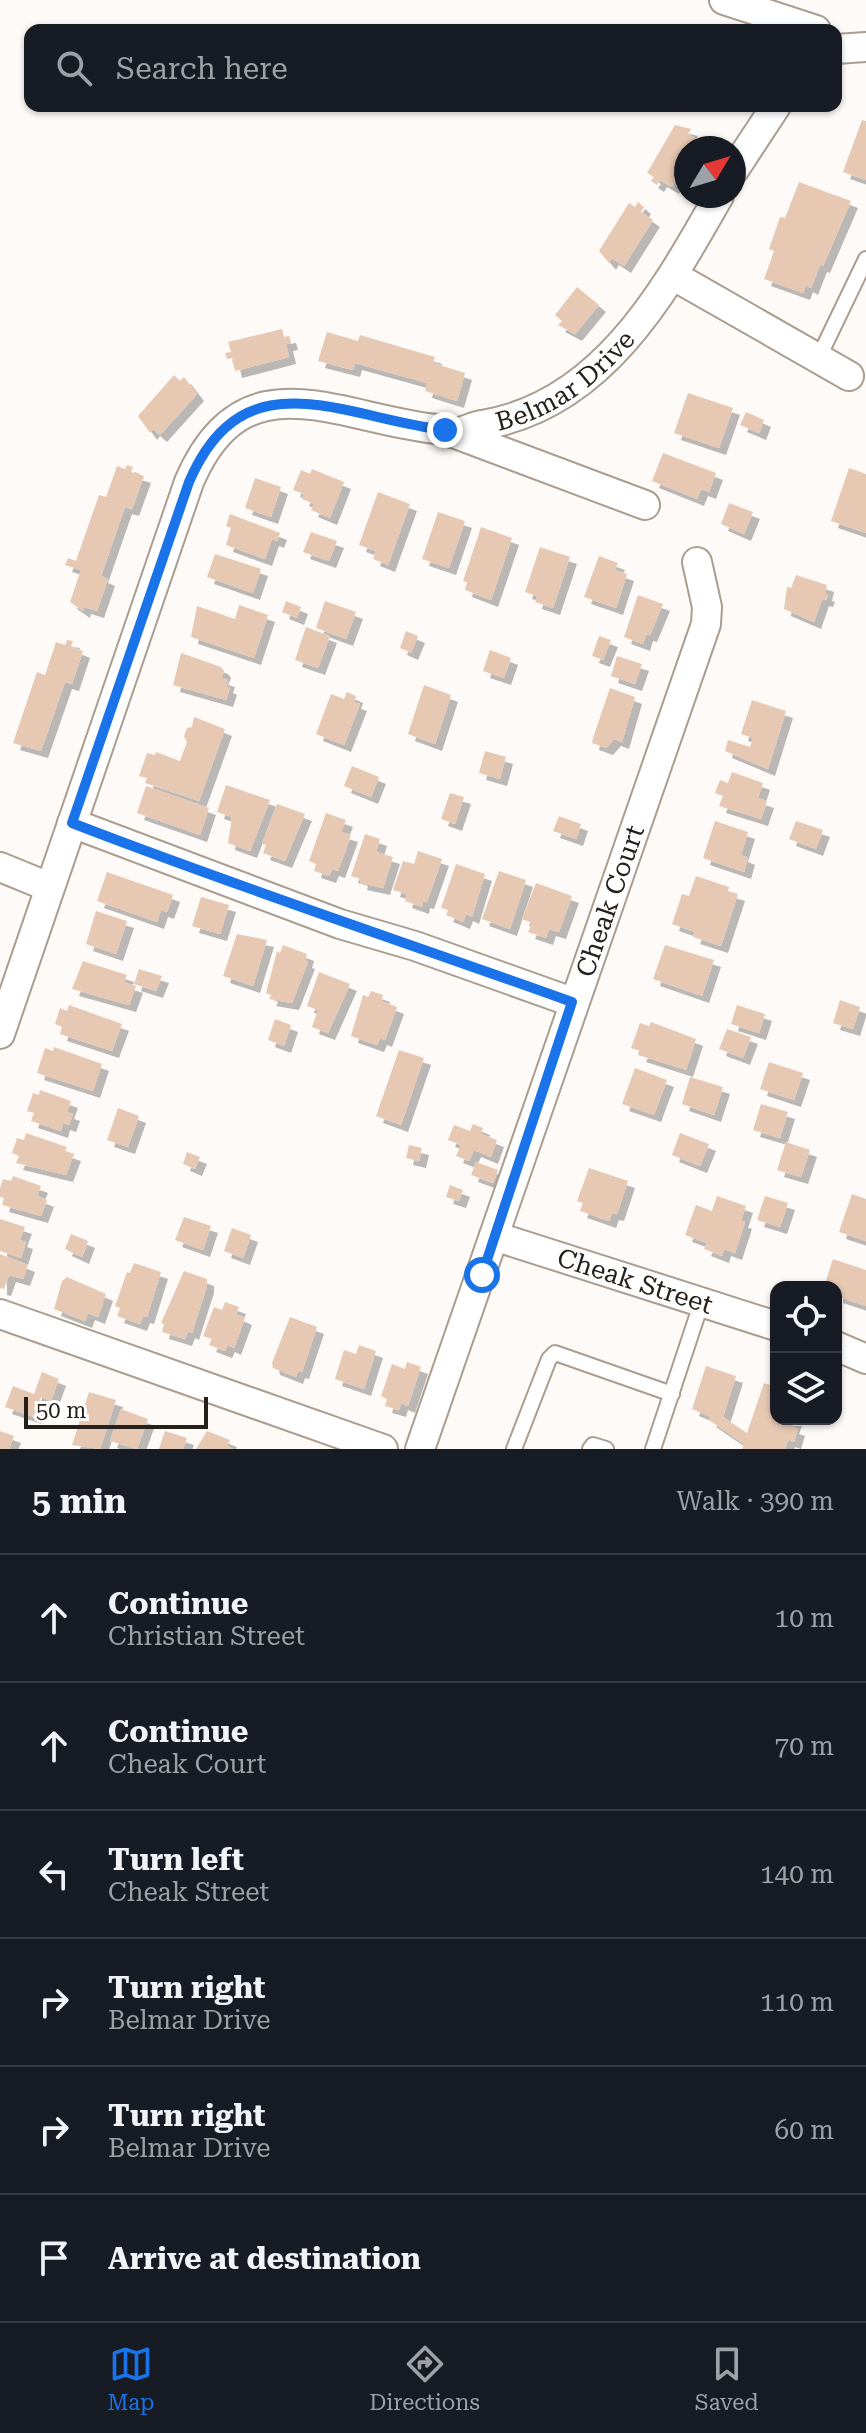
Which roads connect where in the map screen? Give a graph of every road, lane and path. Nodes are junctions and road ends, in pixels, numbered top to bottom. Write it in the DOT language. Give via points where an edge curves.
graph roads {
  1 [pos="724,0"];
  2 [pos="798,24"];
  3 [pos="772,112"];
  4 [pos="746,152"];
  5 [pos="712,208"];
  6 [pos="866,259"];
  7 [pos="674,276"];
  8 [pos="818,359"];
  9 [pos="849,376"];
  10 [pos="453,433"];
  11 [pos="645,505"];
  12 [pos="697,562"];
  13 [pos="72,823"];
  14 [pos="0,867"];
  15 [pos="49,887"];
  16 [pos="572,1002"];
  17 [pos="0,1034"];
  18 [pos="494,1236"];
  19 [pos="702,1301"];
  20 [pos="0,1314"];
  21 [pos="770,1324"];
  22 [pos="842,1349"];
  23 [pos="866,1359"];
  24 [pos="672,1394"];
  25 [pos="383,1449"];
  26 [pos="420,1449"];
  27 [pos="514,1449"];
  28 [pos="590,1449"];
  29 [pos="606,1449"];
  30 [pos="653,1449"];
  1 -- 2 [label="street"];
  3 -- 4 [label="street"];
  5 -- 7 [label="street, Belmar Drive"];
  6 -- 8 [label="lane"];
  7 -- 8 [label="street"];
  7 -- 10 [label="street, Belmar Drive" via="619,346 581,381 515,416"];
  8 -- 9 [label="street"];
  10 -- 11 [label="street"];
  10 -- 13 [label="street, Belmar Drive" via="330,405 288,402 259,407 217,434 189,482"];
  12 -- 16 [label="street, Cheak Court" via="706,624"];
  13 -- 15 [label="street, Belmar Drive"];
  13 -- 16 [label="street" via="340,924"];
  14 -- 15 [label="street"];
  15 -- 17 [label="street, Belmar Drive"];
  16 -- 18 [label="street, Cheak Court"];
  18 -- 19 [label="street, Cheak Street"];
  18 -- 26 [label="street, Cheak Court"];
  19 -- 21 [label="street, Cheak Street"];
  19 -- 24 [label="lane"];
  20 -- 25 [label="street"];
  22 -- 23 [label="street"];
  24 -- 27 [label="lane" via="555,1353"];
  24 -- 30 [label="lane"];
  28 -- 29 [label="lane"];
}
